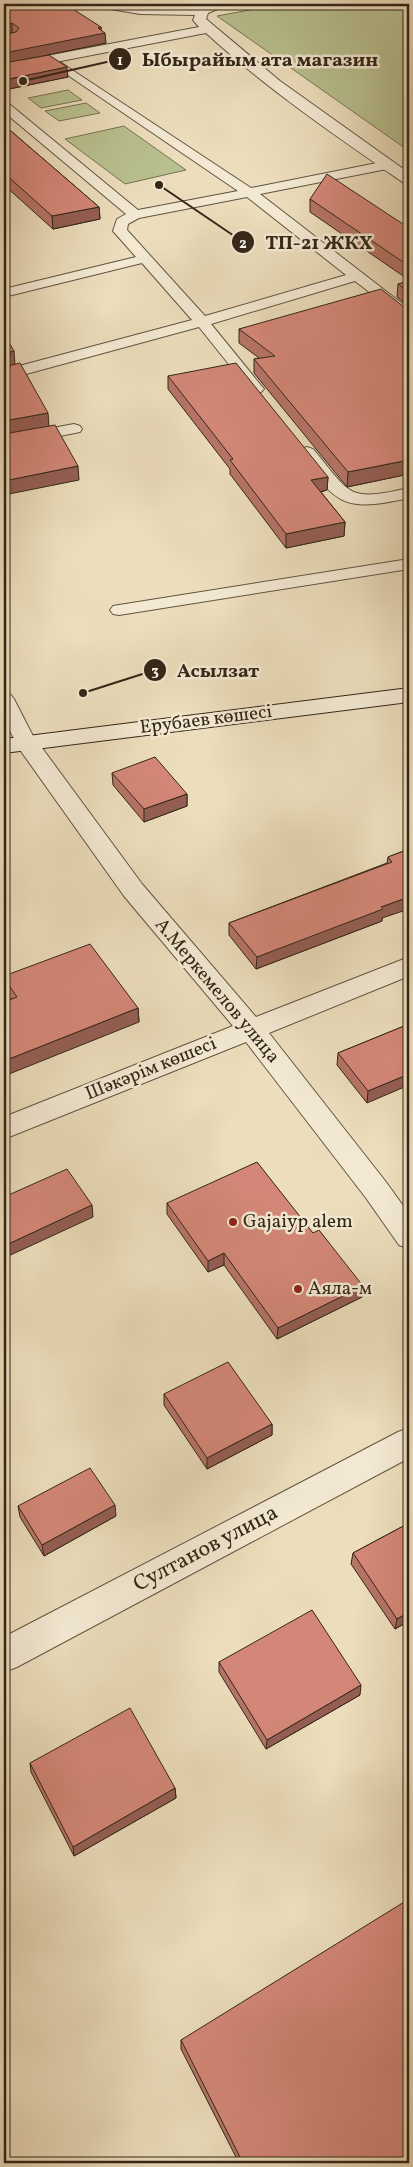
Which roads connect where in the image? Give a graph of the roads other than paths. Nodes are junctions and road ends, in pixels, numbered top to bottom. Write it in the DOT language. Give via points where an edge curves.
graph roads {
  1 [pos="103,4"];
  2 [pos="218,4"];
  3 [pos="202,11"];
  4 [pos="208,29"];
  5 [pos="51,59"];
  6 [pos="4,68"];
  7 [pos="4,106"];
  8 [pos="387,165"];
  9 [pos="409,180"];
  10 [pos="250,193"];
  11 [pos="135,216"];
  12 [pos="143,259"];
  13 [pos="358,276"];
  14 [pos="4,292"];
  15 [pos="409,316"];
  16 [pos="202,322"];
  17 [pos="4,375"];
  18 [pos="268,404"];
  19 [pos="74,429"];
  20 [pos="299,441"];
  21 [pos="4,442"];
  22 [pos="409,493"];
  23 [pos="409,564"];
  24 [pos="119,610"];
  25 [pos="409,695"];
  26 [pos="4,699"];
  27 [pos="15,744"];
  28 [pos="409,966"];
  29 [pos="250,1028"];
  30 [pos="4,1128"];
  31 [pos="409,1237"];
  32 [pos="409,1442"];
  33 [pos="4,1655"];
  1 -- 3 [label="street" via="142,10"];
  2 -- 3 [label="street"];
  3 -- 4 [label="street" via="200,20"];
  4 -- 5 [label="street"];
  4 -- 8 [label="street" via="271,82"];
  5 -- 6 [label="street"];
  5 -- 10 [label="lane"];
  7 -- 11 [label="lane"];
  8 -- 9 [label="street"];
  8 -- 10 [label="lane"];
  10 -- 11 [label="lane"];
  10 -- 13 [label="lane"];
  11 -- 12 [label="lane" via="122,222 120,231"];
  12 -- 14 [label="lane"];
  12 -- 16 [label="lane"];
  13 -- 15 [label="lane"];
  13 -- 16 [label="lane"];
  16 -- 17 [label="lane"];
  16 -- 18 [label="lane"];
  19 -- 21 [label="lane"];
  20 -- 22 [label="lane" via="341,493 357,499 378,499"];
  23 -- 24 [label="lane"];
  25 -- 27 [label="street, Ерубаев көшесі"];
  26 -- 27 [label="lane"];
  27 -- 29 [label="street, А.Меркемелов улица"];
  28 -- 29 [label="street, Шәкәрім көшесі"];
  29 -- 30 [label="street, Шәкәрім көшесі"];
  29 -- 31 [label="street, А.Меркемелов улица"];
  32 -- 33 [label="street, Султанов улица"];
}
